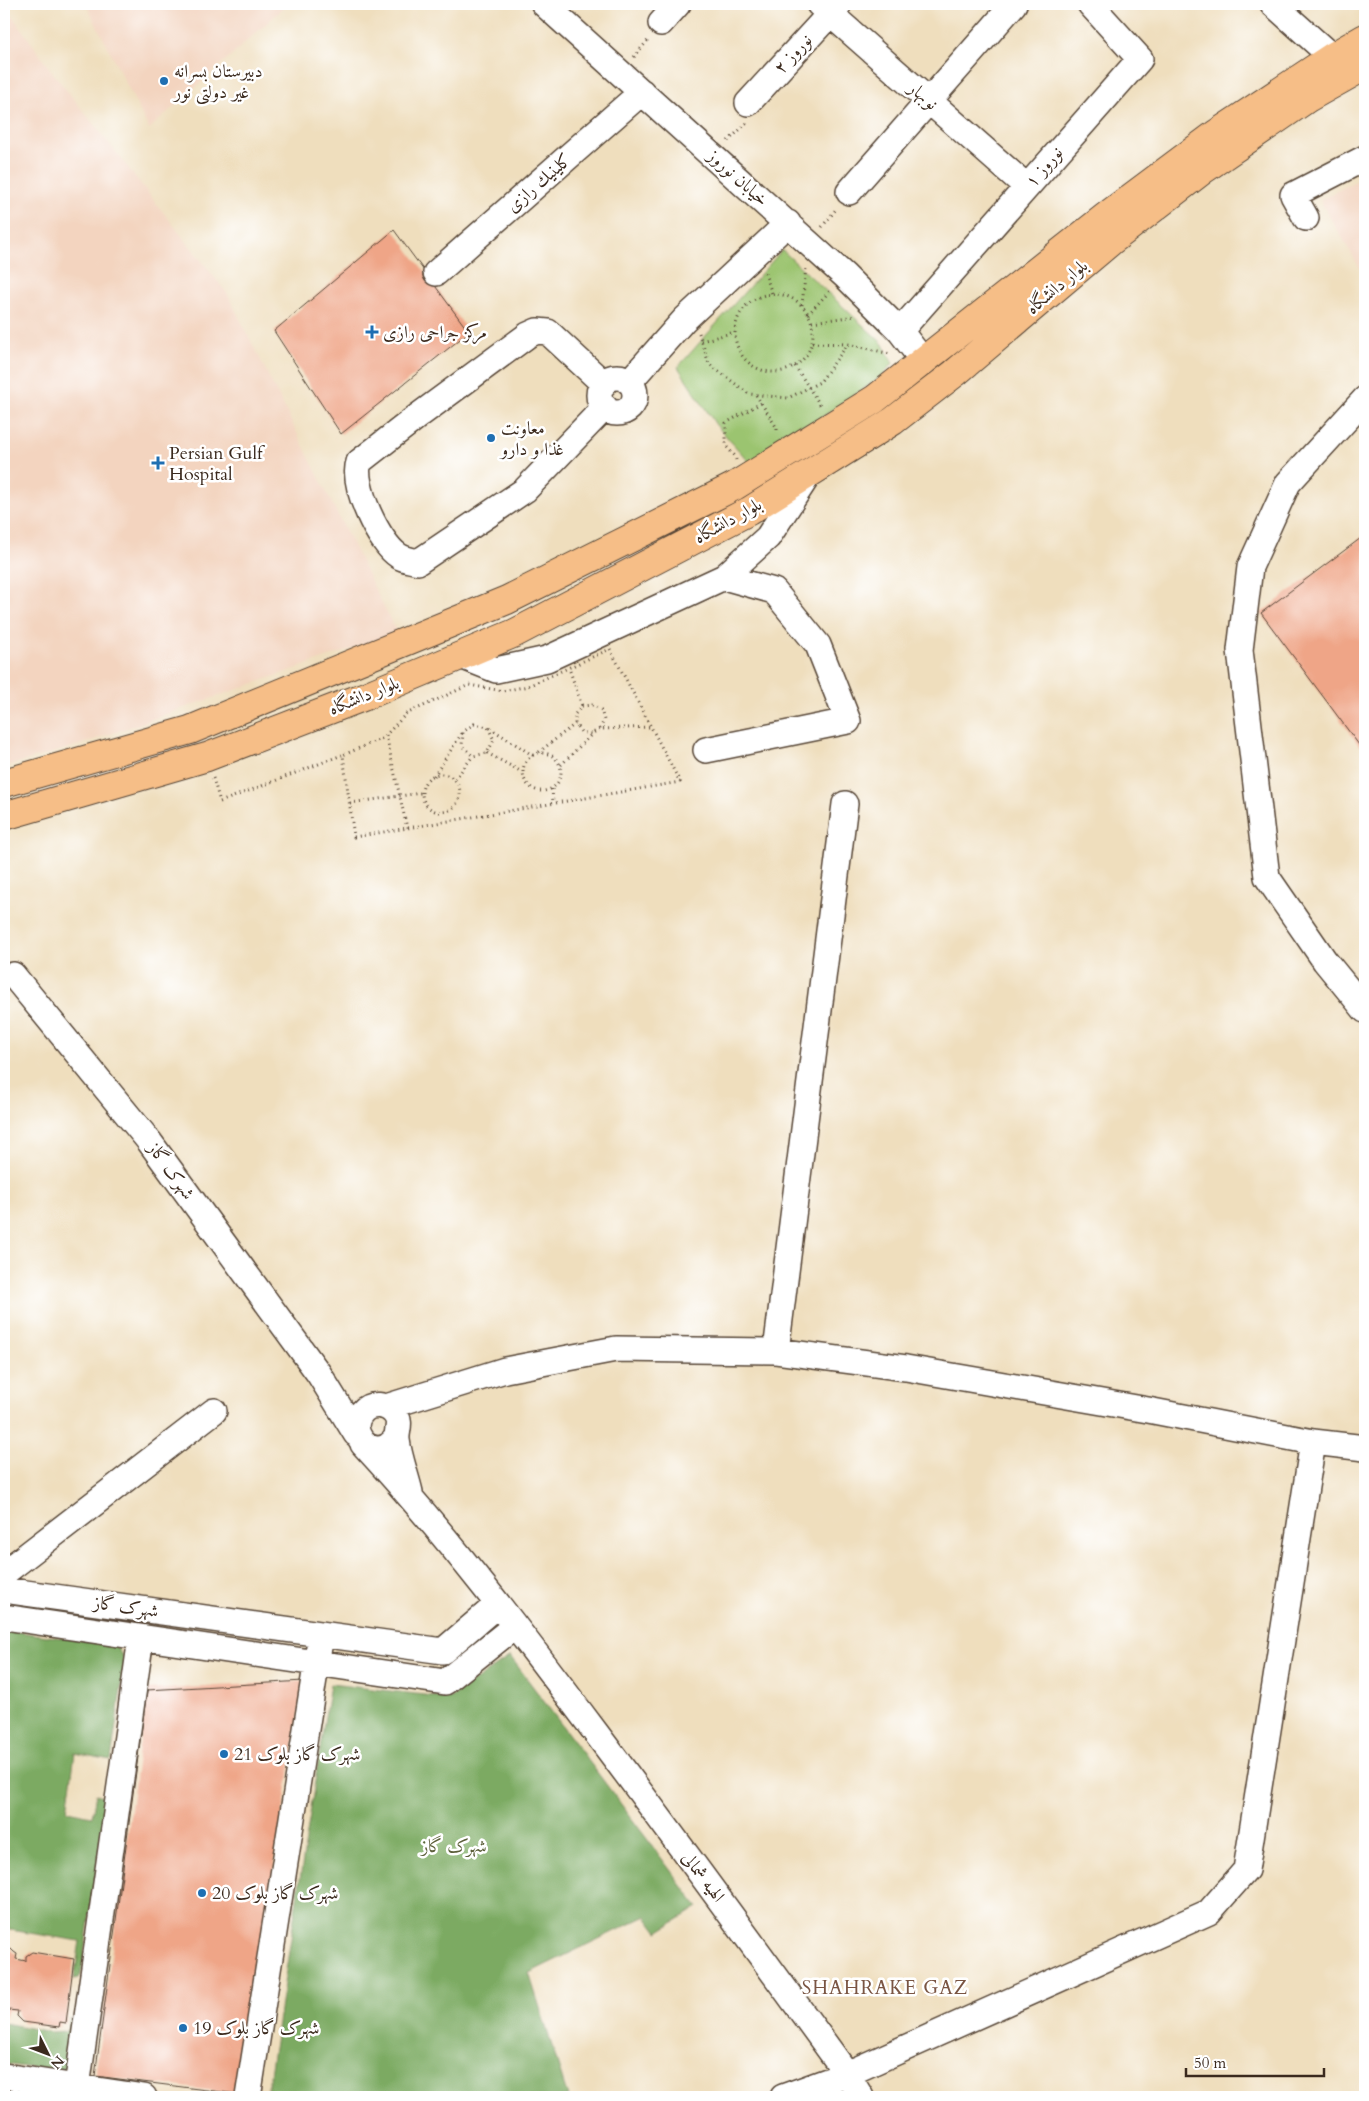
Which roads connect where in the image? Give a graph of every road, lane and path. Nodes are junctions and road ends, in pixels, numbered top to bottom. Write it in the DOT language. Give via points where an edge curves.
graph roads {
  1 [pos="544,4"];
  2 [pos="678,4"];
  3 [pos="1014,4"];
  4 [pos="1090,4"];
  5 [pos="1273,4"];
  6 [pos="829,7"];
  7 [pos="661,23"];
  8 [pos="1365,38"];
  9 [pos="1332,56"];
  10 [pos="1365,66"];
  11 [pos="621,73"];
  12 [pos="642,92"];
  13 [pos="929,101"];
  14 [pos="748,103"];
  15 [pos="714,156"];
  16 [pos="1365,158"];
  17 [pos="1027,187"];
  18 [pos="849,192"];
  19 [pos="1306,218"];
  20 [pos="788,222"];
  21 [pos="436,273"];
  22 [pos="845,276"];
  23 [pos="694,311"];
  24 [pos="881,312"];
  25 [pos="808,314"];
  26 [pos="812,322"];
  27 [pos="900,331"];
  28 [pos="735,332"];
  29 [pos="701,341"];
  30 [pos="812,342"];
  31 [pos="848,344"];
  32 [pos="924,362"];
  33 [pos="795,366"];
  34 [pos="810,388"];
  35 [pos="756,394"];
  36 [pos="604,395"];
  37 [pos="1365,399"];
  38 [pos="761,403"];
  39 [pos="833,425"];
  40 [pos="777,460"];
  41 [pos="809,474"];
  42 [pos="740,483"];
  43 [pos="724,577"];
  44 [pos="461,656"];
  45 [pos="565,660"];
  46 [pos="582,706"];
  47 [pos="575,724"];
  48 [pos="488,727"];
  49 [pos="651,727"];
  50 [pos="600,729"];
  51 [pos="462,732"];
  52 [pos="386,734"];
  53 [pos="592,734"];
  54 [pos="706,750"];
  55 [pos="539,752"];
  56 [pos="487,753"];
  57 [pos="342,755"];
  58 [pos="473,756"];
  59 [pos="534,756"];
  60 [pos="207,757"];
  61 [pos="561,765"];
  62 [pos="522,772"];
  63 [pos="434,776"];
  64 [pos="455,779"];
  65 [pos="4,783"];
  66 [pos="552,789"];
  67 [pos="421,793"];
  68 [pos="401,796"];
  69 [pos="553,803"];
  70 [pos="350,804"];
  71 [pos="844,804"];
  72 [pos="441,813"];
  73 [pos="4,816"];
  74 [pos="440,822"];
  75 [pos="406,828"];
  76 [pos="13,975"];
  77 [pos="1365,1010"];
  78 [pos="776,1351"];
  79 [pos="319,1374"];
  80 [pos="214,1411"];
  81 [pos="389,1419"];
  82 [pos="360,1439"];
  83 [pos="1313,1442"];
  84 [pos="1365,1448"];
  85 [pos="412,1497"];
  86 [pos="4,1573"];
  87 [pos="4,1590"];
  88 [pos="498,1604"];
  89 [pos="4,1617"];
  90 [pos="516,1626"];
  91 [pos="321,1634"];
  92 [pos="141,1638"];
  93 [pos="317,1663"];
  94 [pos="847,2074"];
  95 [pos="4,2076"];
  96 [pos="77,2087"];
  97 [pos="144,2097"];
  98 [pos="248,2097"];
  99 [pos="782,2097"];
  100 [pos="862,2097"];
  1 -- 11 [label="street, خیابان نوروز"];
  2 -- 7 [label="street"];
  3 -- 13 [label="street"];
  4 -- 17 [label="street, نوروز ۱" via="1140,59"];
  5 -- 9 [label="street"];
  6 -- 13 [label="street, نوبهار"];
  6 -- 14 [label="street, نوروز ۲"];
  7 -- 11 [label="path"];
  8 -- 9 [label="main road, بلوار دانشگاه"];
  9 -- 32 [label="main road, بلوار دانشگاه" via="1208,139"];
  10 -- 41 [label="main road, بلوار دانشگاه" via="1308,98 1203,170 1110,242 893,421"];
  11 -- 12 [label="street, خیابان نوروز"];
  12 -- 15 [label="street, خیابان نوروز"];
  12 -- 21 [label="street, كلينيك رازی"];
  13 -- 17 [label="street, نوبهار"];
  13 -- 18 [label="street"];
  14 -- 15 [label="path" via="754,116"];
  15 -- 20 [label="street, خیابان نوروز"];
  16 -- 19 [label="street" via="1293,195"];
  17 -- 27 [label="street, نوروز ۱"];
  20 -- 22 [label="street, خیابان نوروز"];
  20 -- 23 [label="street"];
  22 -- 24 [label="street, خیابان نوروز"];
  22 -- 25 [label="path"];
  23 -- 29 [label="path"];
  23 -- 36 [label="street" via="629,382 635,394 631,406 622,412 610,411"];
  24 -- 26 [label="path"];
  24 -- 27 [label="street, خیابان نوروز"];
  25 -- 26 [label="path"];
  25 -- 28 [label="path" via="802,305 788,296 772,294 746,306 738,318"];
  26 -- 30 [label="path"];
  27 -- 32 [label="street, خیابان نوروز"];
  28 -- 29 [label="path"];
  28 -- 33 [label="path" via="738,348 748,362 762,371 779,372"];
  29 -- 35 [label="path" via="709,364 750,394"];
  30 -- 31 [label="path"];
  30 -- 33 [label="path" via="806,356"];
  31 -- 32 [label="path"];
  31 -- 34 [label="path" via="820,382"];
  32 -- 39 [label="main road, بلوار دانشگاه" via="875,399"];
  33 -- 34 [label="path"];
  34 -- 35 [label="path" via="788,398"];
  34 -- 39 [label="path"];
  35 -- 38 [label="path"];
  36 -- 36 [label="street" via="548,332 528,335 360,462 357,469 359,485 384,542 399,556 418,562 525,490"];
  37 -- 77 [label="street" via="1288,483 1250,567 1240,650 1267,877 1325,961"];
  38 -- 40 [label="path" via="777,428"];
  38 -- 42 [label="path" via="726,423 726,446 736,456"];
  39 -- 40 [label="main road, بلوار دانشگاه"];
  40 -- 42 [label="main road, بلوار دانشگاه"];
  41 -- 43 [label="street" via="768,537"];
  41 -- 44 [label="main road, بلوار دانشگاه" via="749,511 515,633"];
  42 -- 65 [label="main road, بلوار دانشگاه" via="507,600 218,719 190,730"];
  43 -- 45 [label="street"];
  43 -- 54 [label="street" via="774,591 818,645 848,721"];
  44 -- 45 [label="street" via="496,670 547,658"];
  44 -- 60 [label="main road, بلوار دانشگاه"];
  45 -- 46 [label="path"];
  45 -- 49 [label="path" via="610,649"];
  45 -- 52 [label="path" via="528,686 503,691 469,685 406,714"];
  46 -- 47 [label="path" via="575,714"];
  46 -- 50 [label="path" via="593,705 601,710 604,720"];
  47 -- 53 [label="path" via="582,732"];
  47 -- 55 [label="path"];
  48 -- 51 [label="path" via="474,724"];
  48 -- 56 [label="path" via="494,740"];
  48 -- 59 [label="path"];
  49 -- 50 [label="path"];
  49 -- 69 [label="path" via="680,782"];
  50 -- 53 [label="path"];
  51 -- 58 [label="path" via="462,746"];
  51 -- 63 [label="path"];
  52 -- 57 [label="path"];
  52 -- 68 [label="path"];
  53 -- 61 [label="path"];
  55 -- 59 [label="path"];
  55 -- 61 [label="path" via="552,755"];
  56 -- 58 [label="path"];
  56 -- 62 [label="path"];
  57 -- 60 [label="path" via="220,802"];
  57 -- 70 [label="path"];
  58 -- 64 [label="path"];
  59 -- 62 [label="path" via="527,759"];
  60 -- 73 [label="main road, بلوار دانشگاه"];
  61 -- 66 [label="path" via="560,778"];
  62 -- 66 [label="path" via="527,784 538,791"];
  63 -- 64 [label="path" via="441,773"];
  63 -- 67 [label="path" via="427,779"];
  64 -- 72 [label="path" via="461,793 455,807"];
  66 -- 69 [label="path"];
  67 -- 68 [label="path"];
  67 -- 72 [label="path" via="427,807"];
  68 -- 70 [label="path"];
  68 -- 75 [label="path"];
  69 -- 74 [label="path"];
  70 -- 75 [label="path" via="354,837"];
  71 -- 78 [label="street"];
  72 -- 74 [label="path"];
  74 -- 75 [label="path"];
  76 -- 79 [label="street, شهرک گاز" via="149,1141"];
  78 -- 81 [label="street" via="616,1350 504,1370 448,1389"];
  78 -- 83 [label="street" via="916,1370"];
  79 -- 81 [label="street"];
  79 -- 82 [label="street, شهرک گاز"];
  80 -- 86 [label="street"];
  81 -- 82 [label="street" via="387,1446 375,1449"];
  81 -- 82 [label="street" via="362,1411 356,1422"];
  81 -- 85 [label="street"];
  82 -- 85 [label="street, شهرک گاز"];
  83 -- 84 [label="street"];
  83 -- 94 [label="street" via="1246,1870 1209,1912"];
  85 -- 88 [label="street, الهیه شمالی"];
  87 -- 91 [label="street, شهرک گاز"];
  88 -- 90 [label="street, الهیه شمالی"];
  88 -- 91 [label="street, شهرک گاز" via="444,1652"];
  89 -- 92 [label="street, شهرک گاز"];
  90 -- 93 [label="street, شهرک گاز" via="445,1682"];
  90 -- 94 [label="street, الهیه شمالی"];
  91 -- 93 [label="street"];
  92 -- 93 [label="street, شهرک گاز"];
  92 -- 96 [label="street, شهرک گاز"];
  93 -- 98 [label="street"];
  94 -- 99 [label="street"];
  94 -- 100 [label="street, الهیه شمالی"];
  95 -- 96 [label="street"];
  96 -- 97 [label="street"];
}
